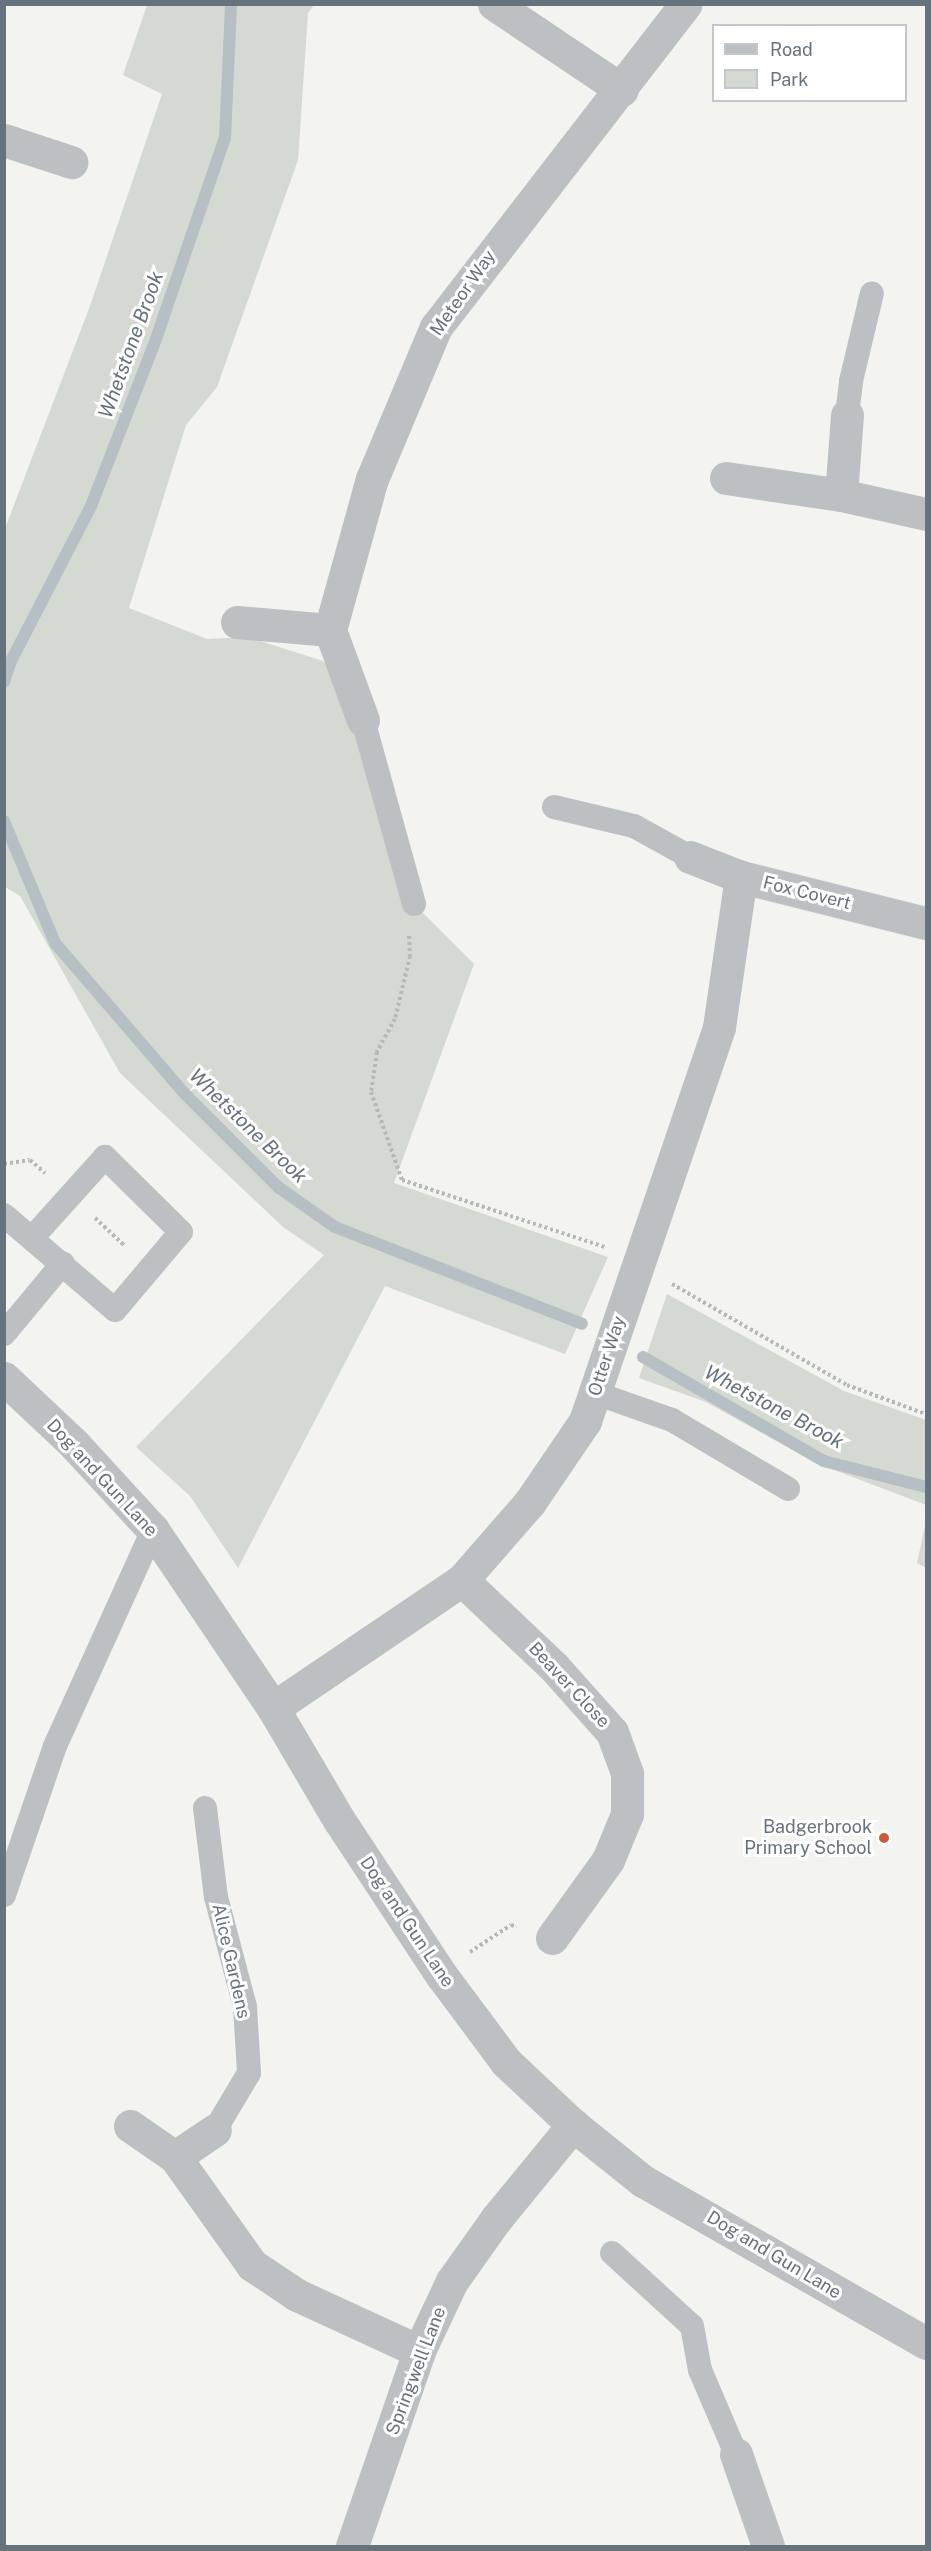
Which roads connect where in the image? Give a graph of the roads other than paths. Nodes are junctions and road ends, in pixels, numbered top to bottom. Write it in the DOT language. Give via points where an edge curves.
graph roads {
  1 [pos="494,4"];
  2 [pos="686,4"];
  3 [pos="622,90"];
  4 [pos="4,140"];
  5 [pos="71,162"];
  6 [pos="872,293"];
  7 [pos="847,415"];
  8 [pos="726,478"];
  9 [pos="841,495"];
  10 [pos="927,514"];
  11 [pos="237,622"];
  12 [pos="330,630"];
  13 [pos="363,720"];
  14 [pos="554,807"];
  15 [pos="690,857"];
  16 [pos="741,877"];
  17 [pos="411,914"];
  18 [pos="927,923"];
  19 [pos="4,1215"];
  20 [pos="32,1238"];
  21 [pos="63,1263"];
  22 [pos="4,1335"];
  23 [pos="4,1378"];
  24 [pos="595,1393"];
  25 [pos="788,1489"];
  26 [pos="153,1530"];
  27 [pos="462,1580"];
  28 [pos="273,1708"];
  29 [pos="205,1808"];
  30 [pos="4,1895"];
  31 [pos="552,1938"];
  32 [pos="573,2125"];
  33 [pos="130,2126"];
  34 [pos="215,2130"];
  35 [pos="175,2157"];
  36 [pos="612,2253"];
  37 [pos="927,2343"];
  38 [pos="419,2351"];
  39 [pos="736,2454"];
  40 [pos="352,2547"];
  41 [pos="768,2547"];
  1 -- 3 [label="street"];
  2 -- 3 [label="street, Meteor Way"];
  3 -- 12 [label="street, Meteor Way" via="495,246 436,327 372,478"];
  4 -- 5 [label="street"];
  6 -- 7 [label="lane"];
  7 -- 9 [label="street"];
  8 -- 9 [label="street"];
  9 -- 10 [label="street"];
  11 -- 12 [label="street"];
  12 -- 13 [label="street"];
  13 -- 17 [label="lane"];
  14 -- 15 [label="lane" via="634,825"];
  15 -- 16 [label="street, Fox Covert"];
  16 -- 18 [label="street, Fox Covert"];
  16 -- 24 [label="street, Otter Way" via="719,1027"];
  19 -- 20 [label="lane"];
  20 -- 21 [label="lane"];
  20 -- 21 [label="lane" via="105,1157 181,1232 115,1310"];
  21 -- 22 [label="lane"];
  23 -- 26 [label="street, Dog and Gun Lane" via="74,1444"];
  24 -- 25 [label="lane" via="672,1420"];
  24 -- 27 [label="street, Otter Way" via="585,1421 530,1502"];
  26 -- 28 [label="street, Dog and Gun Lane"];
  26 -- 30 [label="lane" via="55,1746"];
  27 -- 28 [label="street, Otter Way"];
  27 -- 31 [label="street, Beaver Close" via="554,1667 612,1732 627,1773 627,1814 608,1860"];
  28 -- 32 [label="street, Dog and Gun Lane" via="339,1820 442,1976 506,2062"];
  29 -- 34 [label="lane, Alice Gardens" via="216,1897 245,2007 249,2073"];
  32 -- 37 [label="street, Dog and Gun Lane" via="643,2181"];
  32 -- 38 [label="street, Springwell Lane" via="496,2219 452,2281"];
  33 -- 35 [label="street"];
  34 -- 35 [label="street, Alice Gardens"];
  35 -- 38 [label="street" via="252,2265 297,2295"];
  36 -- 39 [label="lane" via="692,2326 700,2370"];
  38 -- 40 [label="street, Springwell Lane"];
  39 -- 41 [label="street"];
}
